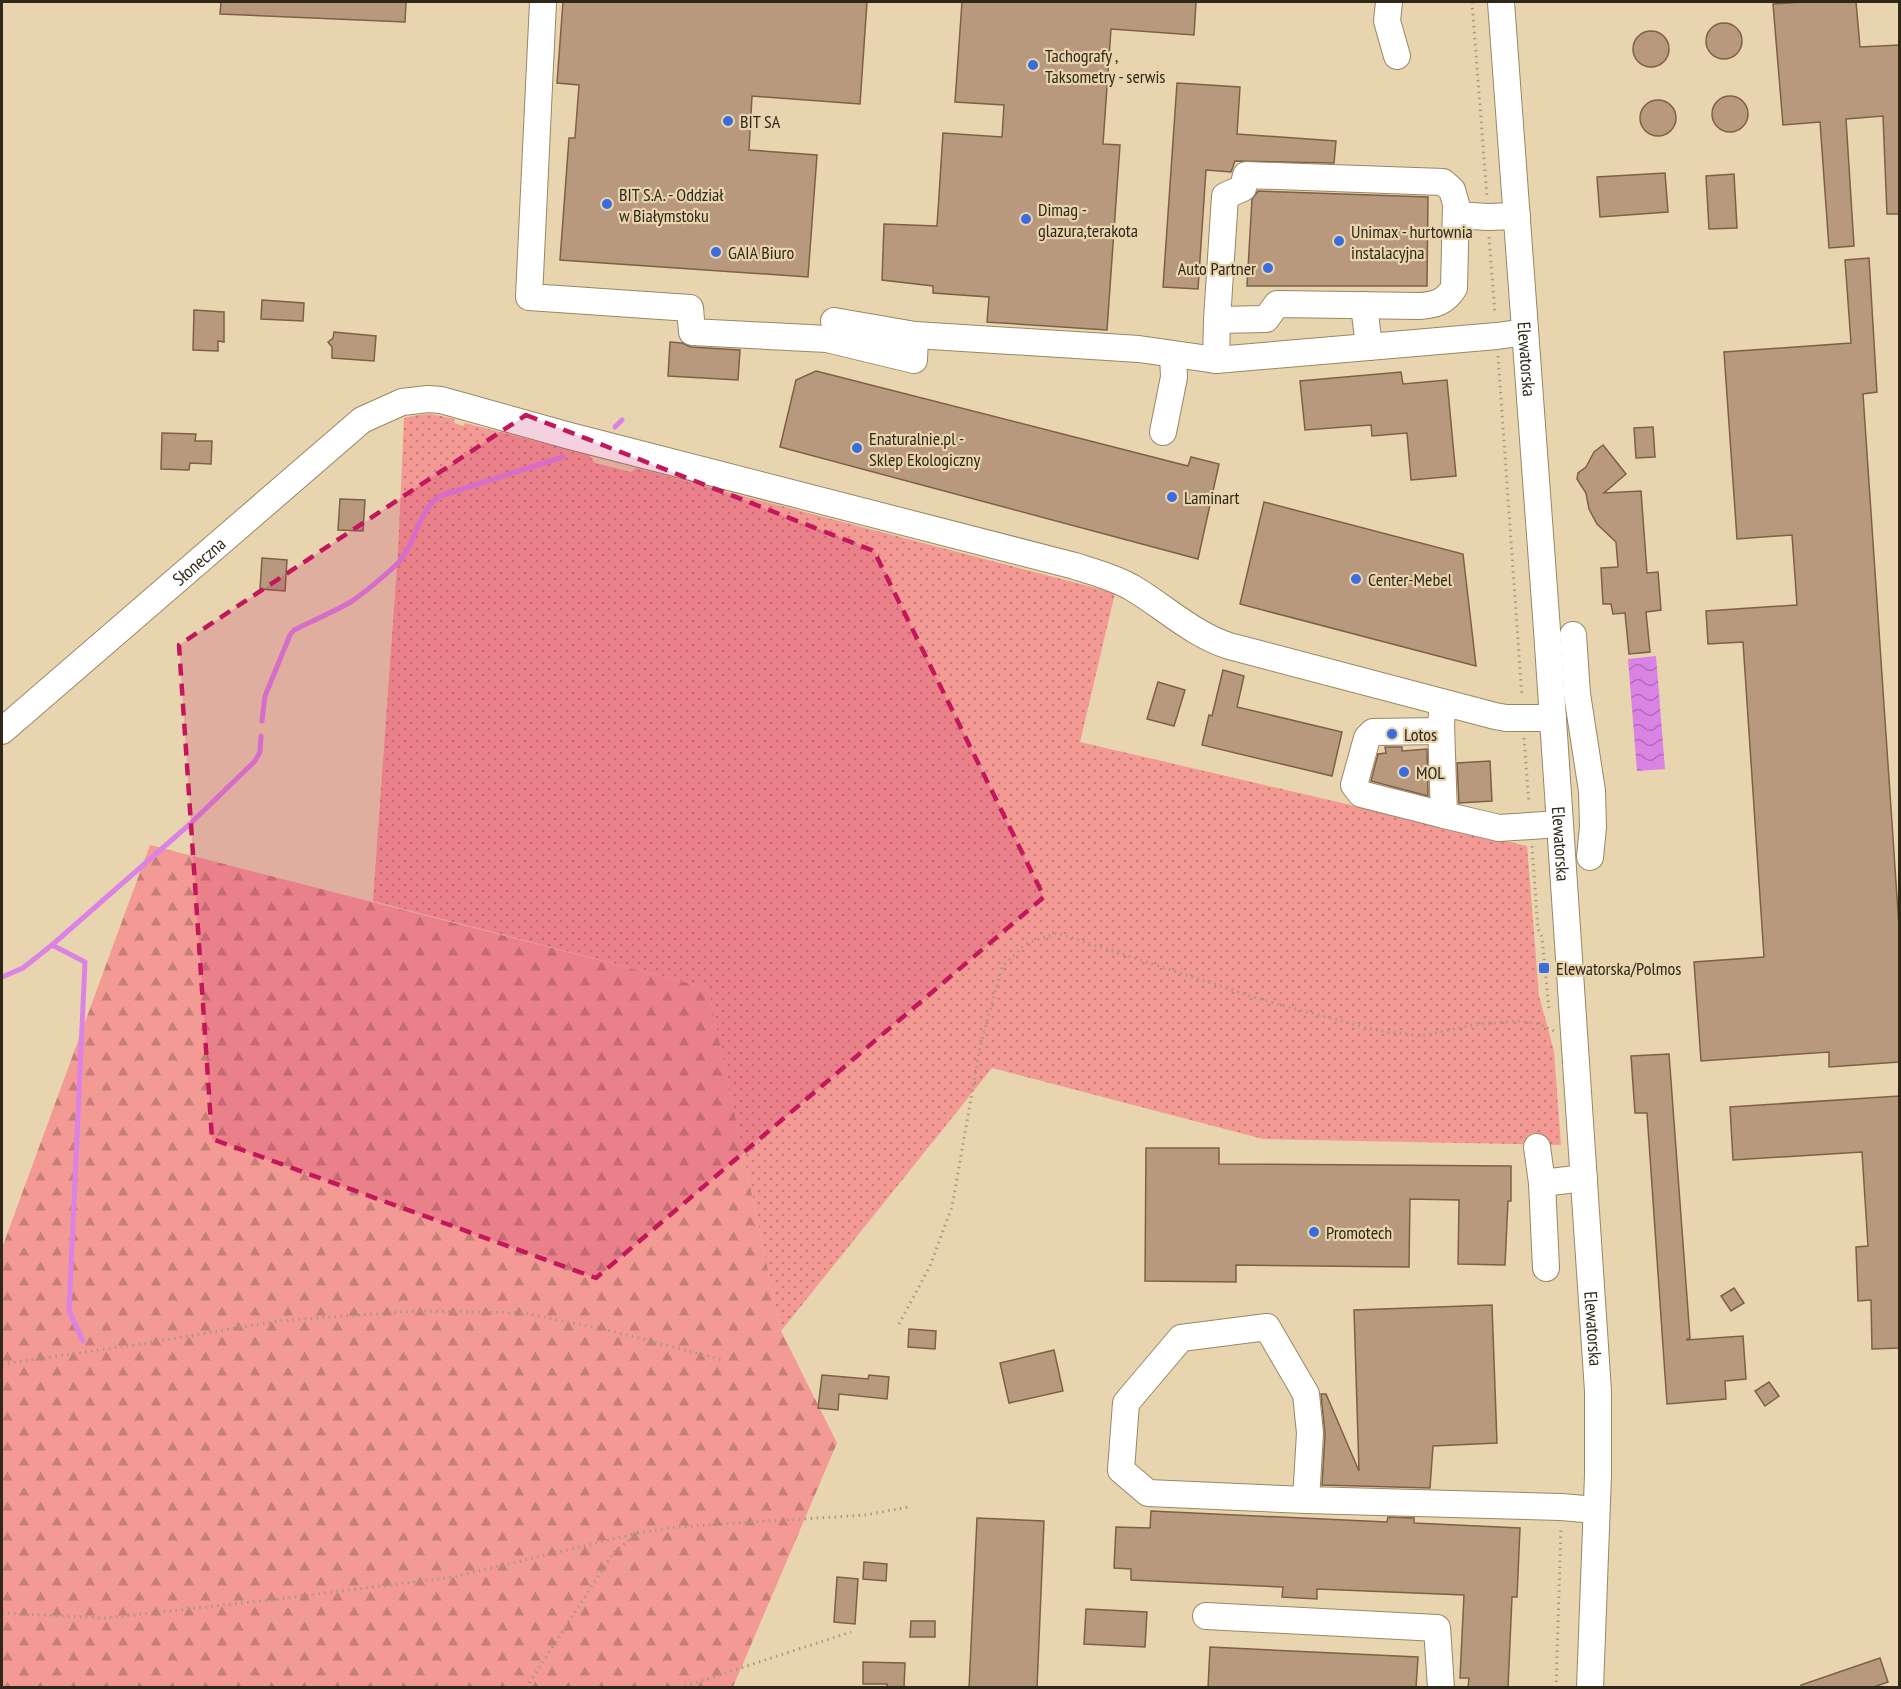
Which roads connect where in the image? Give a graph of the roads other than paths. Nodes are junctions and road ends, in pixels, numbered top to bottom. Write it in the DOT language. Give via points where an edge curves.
graph roads {
  1 [pos="543,2"];
  2 [pos="1389,2"];
  3 [pos="1501,2"];
  4 [pos="1397,57"];
  5 [pos="1456,215"];
  6 [pos="1517,216"];
  7 [pos="1447,299"];
  8 [pos="1364,305"];
  9 [pos="1217,320"];
  10 [pos="834,321"];
  11 [pos="1526,332"];
  12 [pos="915,335"];
  13 [pos="1458,339"];
  14 [pos="1369,347"];
  15 [pos="1173,355"];
  16 [pos="1216,360"];
  17 [pos="1163,432"];
  18 [pos="1573,635"];
  19 [pos="1443,703"];
  20 [pos="1552,718"];
  21 [pos="2,730"];
  22 [pos="1442,731"];
  23 [pos="1444,815"];
  24 [pos="1560,824"];
  25 [pos="1590,856"];
  26 [pos="1538,1147"];
  27 [pos="1584,1178"];
  28 [pos="1542,1183"];
  29 [pos="1546,1268"];
  30 [pos="1306,1500"];
  31 [pos="1596,1510"];
  32 [pos="1206,1616"];
  33 [pos="1442,1688"];
  34 [pos="1590,1688"];
  1 -- 12 [label="street" via="529,297 690,308 692,332 827,339 914,360"];
  2 -- 4 [label="street" via="1387,21"];
  3 -- 6 [label="street, Elewatorska"];
  5 -- 6 [label="street"];
  5 -- 7 [label="street" via="1454,288"];
  5 -- 9 [label="street" via="1452,190 1443,182 1246,175 1243,188 1225,196"];
  6 -- 11 [label="street, Elewatorska"];
  7 -- 8 [label="street" via="1433,305"];
  7 -- 13 [label="street"];
  8 -- 9 [label="street" via="1276,304 1266,319"];
  8 -- 14 [label="street"];
  9 -- 16 [label="street"];
  10 -- 12 [label="street"];
  11 -- 13 [label="street"];
  11 -- 20 [label="street, Elewatorska"];
  12 -- 15 [label="street" via="1139,349"];
  13 -- 14 [label="street"];
  14 -- 16 [label="street"];
  15 -- 16 [label="street"];
  15 -- 17 [label="street" via="1174,377"];
  18 -- 25 [label="street" via="1577,694 1592,791"];
  19 -- 20 [label="street, Słoneczna" via="1495,716"];
  19 -- 21 [label="street, Słoneczna" via="1218,642 1121,582 1075,566 428,399 402,402 362,420"];
  19 -- 22 [label="street"];
  20 -- 24 [label="street, Elewatorska"];
  22 -- 23 [label="street"];
  22 -- 23 [label="street" via="1373,732 1367,738 1354,785 1361,794"];
  23 -- 24 [label="street" via="1499,828"];
  24 -- 27 [label="street, Elewatorska"];
  26 -- 28 [label="street"];
  27 -- 28 [label="street"];
  27 -- 31 [label="street, Elewatorska" via="1598,1391"];
  28 -- 29 [label="street"];
  30 -- 30 [label="street" via="1310,1434 1306,1394 1267,1327 1181,1338 1126,1403 1121,1470 1148,1493"];
  30 -- 31 [label="street"];
  31 -- 34 [label="street, Elewatorska"];
  32 -- 33 [label="street" via="1437,1628"];
}
